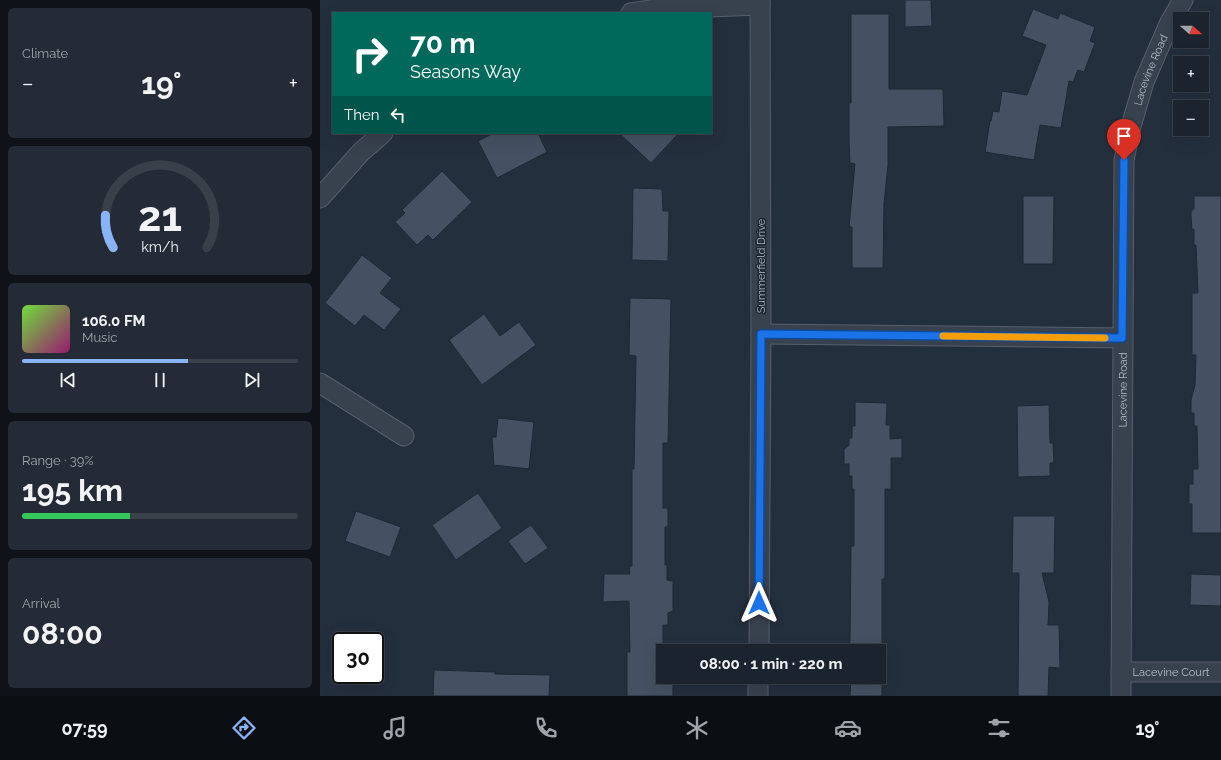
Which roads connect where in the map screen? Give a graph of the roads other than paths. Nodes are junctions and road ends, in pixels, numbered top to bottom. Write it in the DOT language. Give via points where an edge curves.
graph roads {
  1 [pos="1183,0"];
  2 [pos="760,3"];
  3 [pos="638,12"];
  4 [pos="382,134"];
  5 [pos="320,198"];
  6 [pos="761,334"];
  7 [pos="1122,338"];
  8 [pos="320,383"];
  9 [pos="404,436"];
  10 [pos="759,644"];
  11 [pos="1121,672"];
  12 [pos="1221,672"];
  13 [pos="758,684"];
  14 [pos="758,696"];
  15 [pos="1121,696"];
  1 -- 7 [label="street, Lacevine Road" via="1170,22 1144,82 1124,160"];
  2 -- 3 [label="street"];
  2 -- 6 [label="street, Summerfield Drive"];
  4 -- 5 [label="street" via="361,152"];
  6 -- 7 [label="street"];
  6 -- 10 [label="street, Summerfield Drive"];
  7 -- 11 [label="street, Lacevine Road"];
  8 -- 9 [label="street"];
  11 -- 12 [label="street, Lacevine Court"];
  11 -- 15 [label="street, Lacevine Road"];
  13 -- 14 [label="street"];
}
